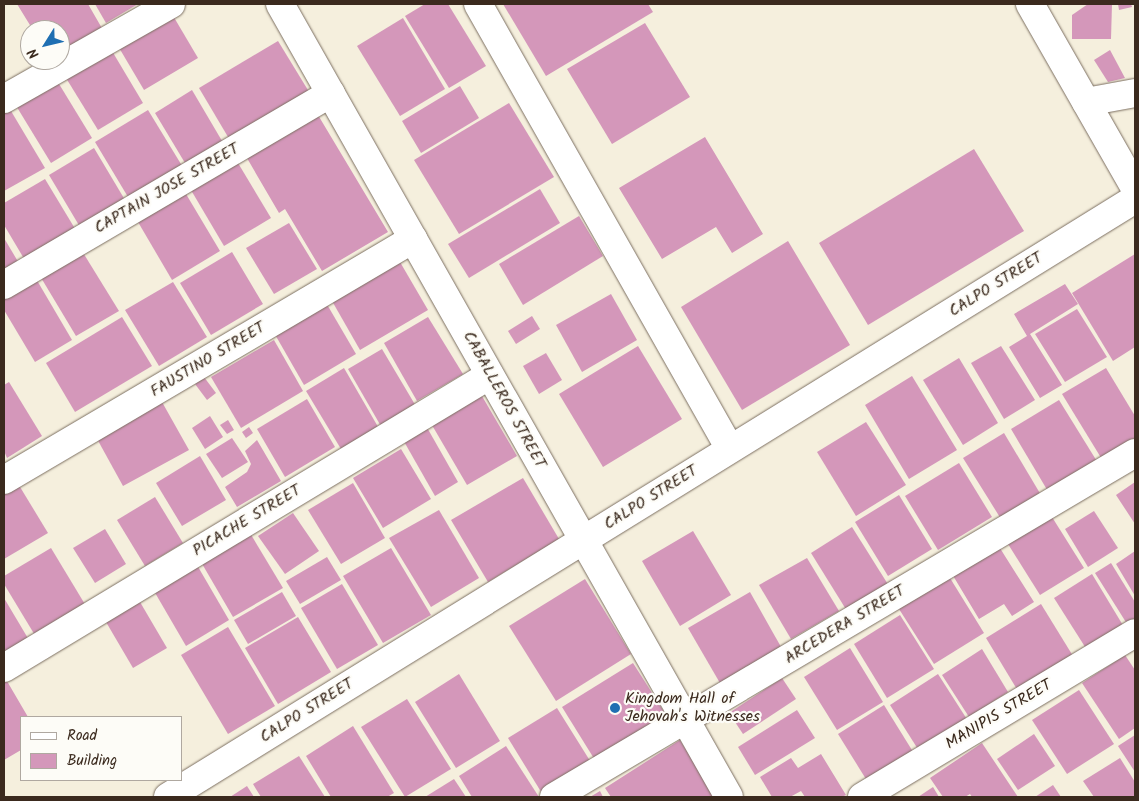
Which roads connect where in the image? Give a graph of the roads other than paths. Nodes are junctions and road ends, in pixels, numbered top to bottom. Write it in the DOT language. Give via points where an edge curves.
graph roads {
  1 [pos="171,4"];
  2 [pos="280,4"];
  3 [pos="478,4"];
  4 [pos="1030,4"];
  5 [pos="331,93"];
  6 [pos="1135,93"];
  7 [pos="4,99"];
  8 [pos="1086,102"];
  9 [pos="1135,188"];
  10 [pos="1135,199"];
  11 [pos="413,239"];
  12 [pos="4,285"];
  13 [pos="490,375"];
  14 [pos="730,449"];
  15 [pos="1135,453"];
  16 [pos="4,480"];
  17 [pos="583,540"];
  18 [pos="1135,633"];
  19 [pos="4,668"];
  20 [pos="685,720"];
  21 [pos="168,797"];
  22 [pos="554,797"];
  23 [pos="729,797"];
  24 [pos="862,797"];
  1 -- 7 [label="street"];
  2 -- 5 [label="street, CABALLEROS STREET"];
  3 -- 14 [label="street"];
  4 -- 8 [label="street"];
  5 -- 11 [label="street, CABALLEROS STREET"];
  5 -- 12 [label="street, CAPTAIN JOSE STREET"];
  6 -- 8 [label="street"];
  8 -- 9 [label="street"];
  10 -- 14 [label="street, CALPO STREET"];
  11 -- 13 [label="street, CABALLEROS STREET"];
  11 -- 16 [label="street, FAUSTINO STREET"];
  13 -- 17 [label="street, CABALLEROS STREET"];
  13 -- 19 [label="street, PICACHE STREET"];
  14 -- 17 [label="street, CALPO STREET"];
  15 -- 20 [label="street, ARCEDERA STREET"];
  17 -- 20 [label="street, CABALLEROS STREET"];
  17 -- 21 [label="street, CALPO STREET"];
  18 -- 24 [label="street, MANIPIS STREET"];
  20 -- 22 [label="street, ARCEDERA STREET"];
  20 -- 23 [label="street, CABALLEROS STREET"];
}
